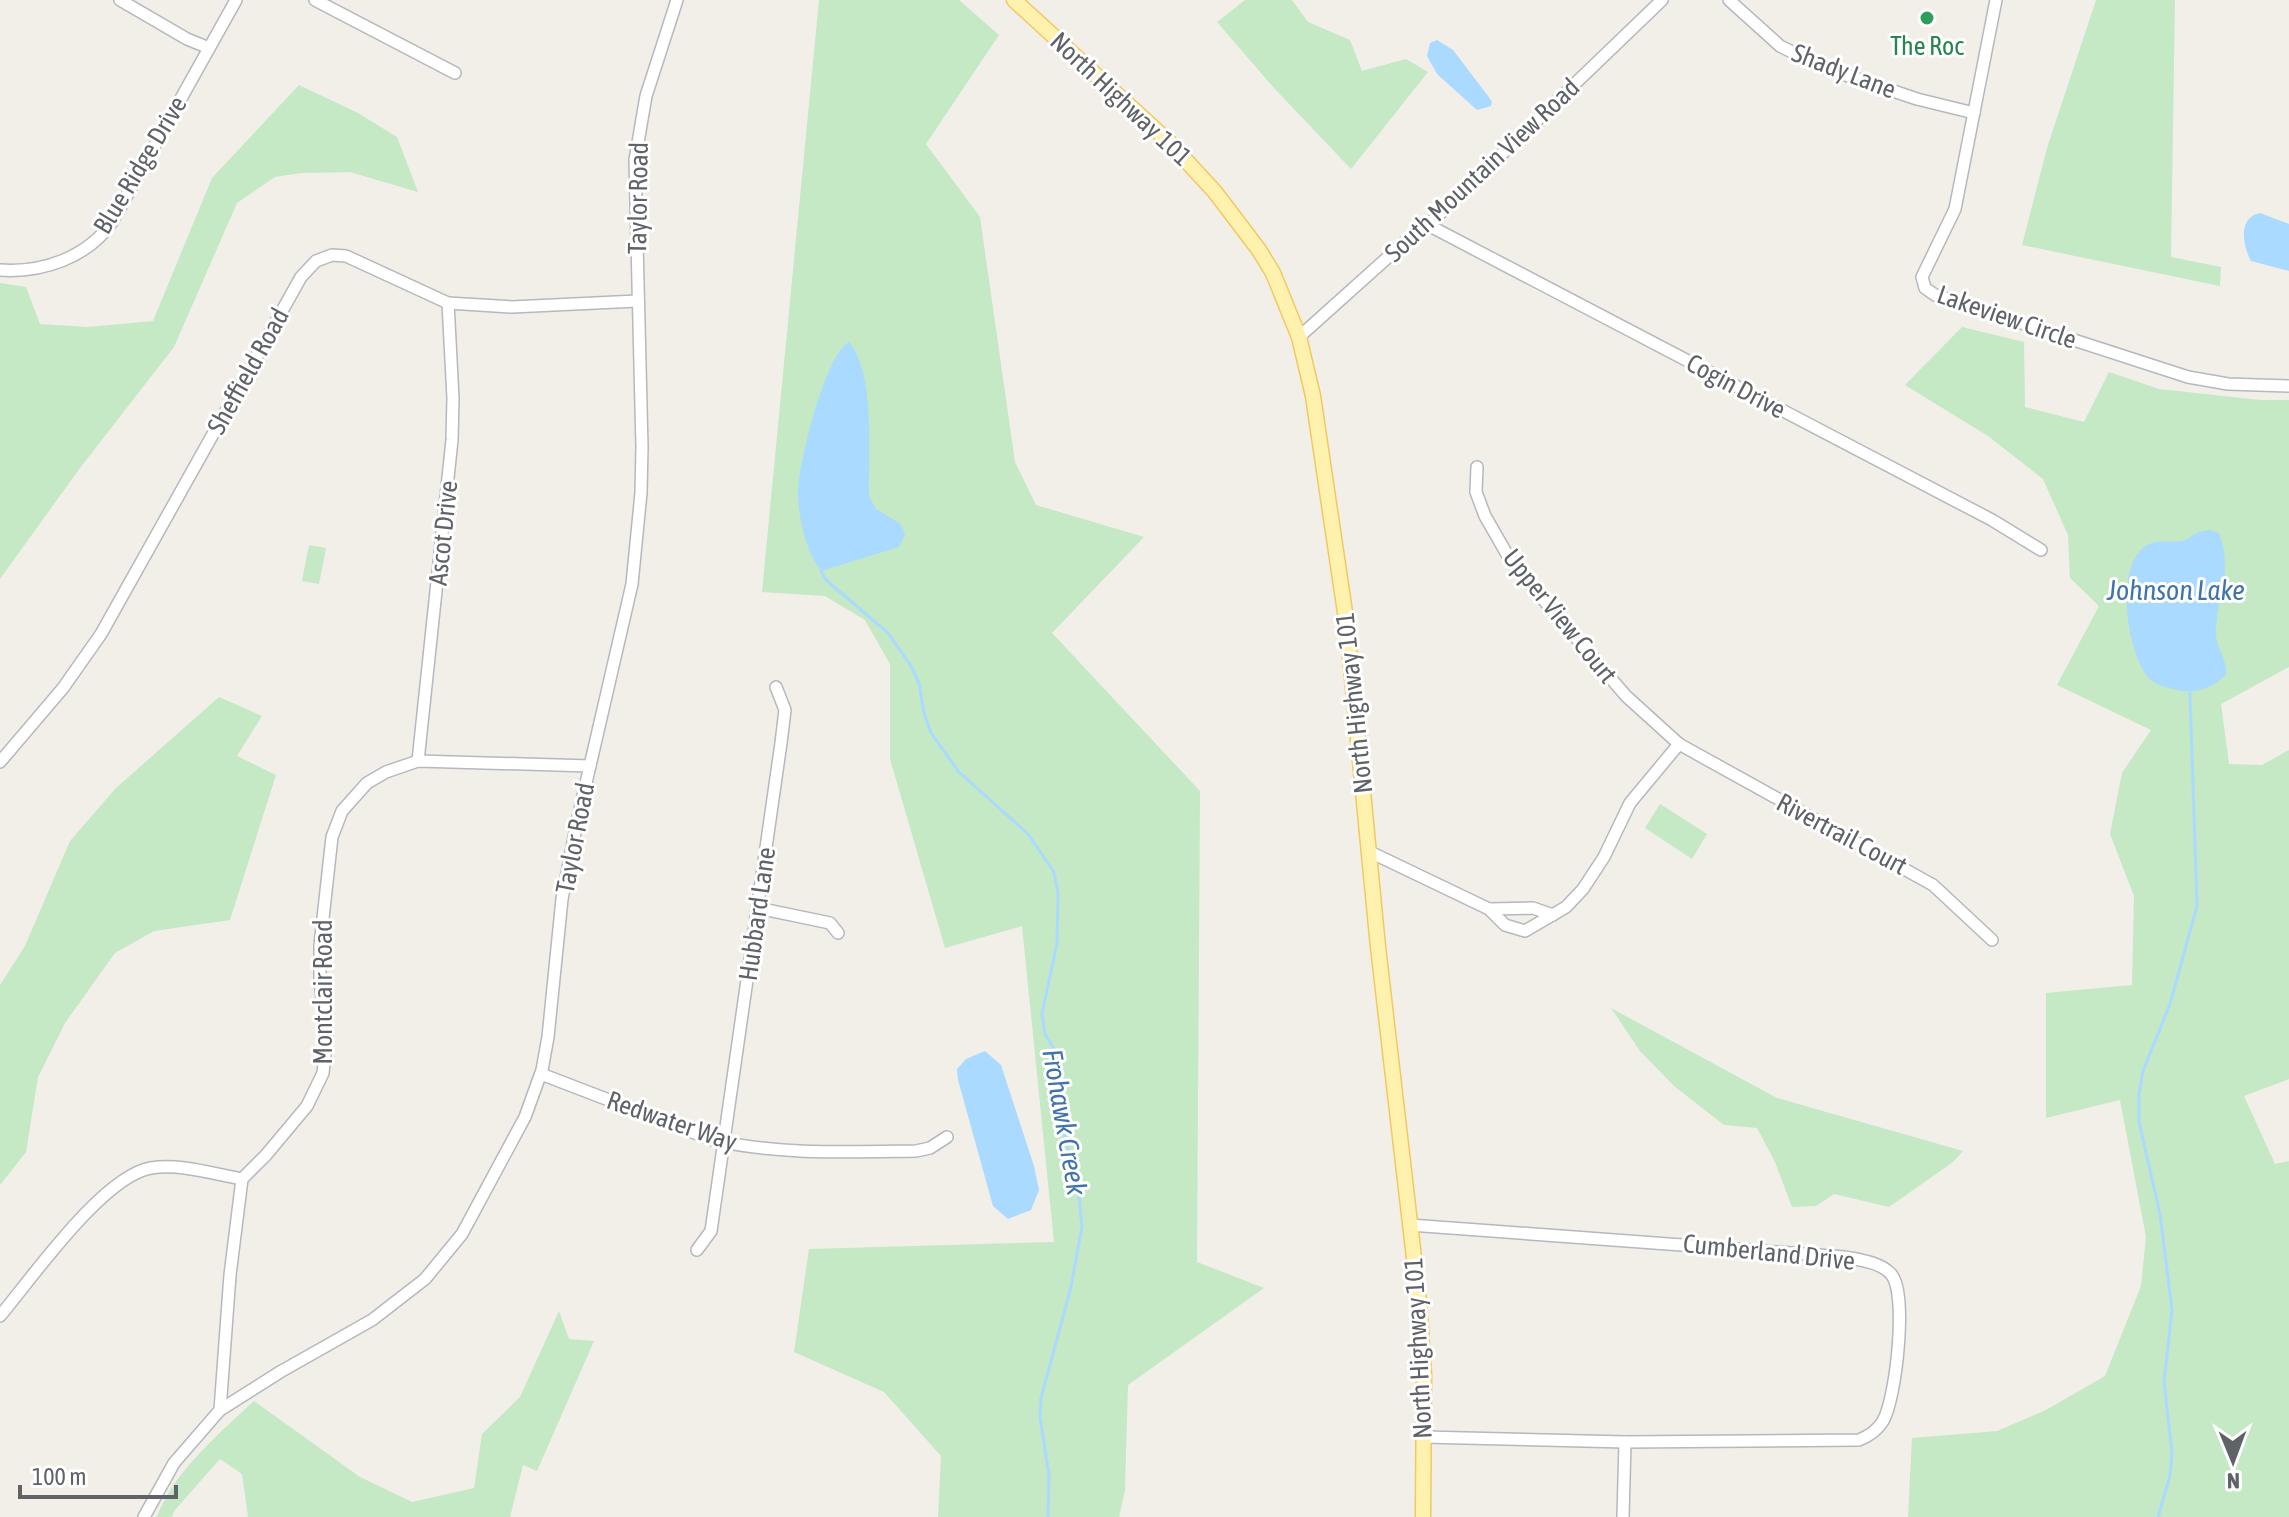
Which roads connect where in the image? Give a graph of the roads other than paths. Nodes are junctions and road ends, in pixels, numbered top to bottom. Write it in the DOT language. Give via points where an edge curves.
graph roads {
  1 [pos="120,0"];
  2 [pos="236,0"];
  3 [pos="315,0"];
  4 [pos="677,0"];
  5 [pos="1014,0"];
  6 [pos="1662,0"];
  7 [pos="1729,0"];
  8 [pos="1996,0"];
  9 [pos="209,48"];
  10 [pos="455,73"];
  11 [pos="1974,113"];
  12 [pos="1428,225"];
  13 [pos="0,270"];
  14 [pos="637,301"];
  15 [pos="448,303"];
  16 [pos="1299,337"];
  17 [pos="2289,386"];
  18 [pos="1477,467"];
  19 [pos="2041,550"];
  20 [pos="776,687"];
  21 [pos="1679,744"];
  22 [pos="418,761"];
  23 [pos="0,762"];
  24 [pos="590,766"];
  25 [pos="1370,852"];
  26 [pos="758,908"];
  27 [pos="1489,909"];
  28 [pos="1553,915"];
  29 [pos="838,933"];
  30 [pos="1992,940"];
  31 [pos="541,1074"];
  32 [pos="947,1137"];
  33 [pos="725,1143"];
  34 [pos="242,1179"];
  35 [pos="1410,1225"];
  36 [pos="697,1250"];
  37 [pos="0,1316"];
  38 [pos="220,1410"];
  39 [pos="1424,1437"];
  40 [pos="1625,1442"];
  41 [pos="144,1517"];
  42 [pos="1423,1517"];
  43 [pos="1623,1517"];
  1 -- 9 [label="street"];
  2 -- 9 [label="street, Blue Ridge Drive"];
  3 -- 10 [label="street"];
  4 -- 14 [label="street, Taylor Road" via="638,137"];
  5 -- 16 [label="main road, North Highway 101" via="1169,142 1215,192 1259,250"];
  6 -- 12 [label="street, South Mountain View Road"];
  7 -- 11 [label="street, Shady Lane" via="1780,46 1822,67"];
  8 -- 11 [label="street, Lakeview Circle"];
  9 -- 13 [label="street, Blue Ridge Drive" via="100,237 83,251 45,266"];
  11 -- 17 [label="street, Lakeview Circle" via="1955,209 1922,277 1928,291 2188,377"];
  12 -- 16 [label="street, South Mountain View Road"];
  12 -- 19 [label="street, Cogin Drive"];
  14 -- 15 [label="street, Sheffield Road" via="512,307"];
  14 -- 24 [label="street, Taylor Road" via="642,447 638,544 626,619"];
  15 -- 22 [label="street, Ascot Drive" via="452,440"];
  15 -- 23 [label="street, Sheffield Road" via="346,256 328,256 306,269 101,634"];
  16 -- 25 [label="main road, North Highway 101" via="1313,396 1347,626"];
  18 -- 21 [label="street, Upper View Court" via="1476,492 1512,563 1626,696"];
  20 -- 26 [label="street, Hubbard Lane" via="785,710"];
  21 -- 28 [label="street" via="1630,803 1583,889"];
  21 -- 30 [label="street, Rivertrail Court" via="1933,885"];
  22 -- 24 [label="street, Montclair Road"];
  22 -- 34 [label="street, Montclair Road" via="367,783 337,822 320,945 327,1034 323,1073 307,1106"];
  24 -- 31 [label="street, Taylor Road" via="562,899"];
  25 -- 27 [label="street"];
  25 -- 35 [label="main road, North Highway 101"];
  26 -- 29 [label="street" via="830,923"];
  26 -- 33 [label="street, Hubbard Lane"];
  27 -- 28 [label="street" via="1533,908"];
  27 -- 28 [label="street" via="1505,925 1525,931"];
  31 -- 33 [label="street, Redwater Way"];
  31 -- 38 [label="street, Taylor Road" via="478,1207 425,1279 372,1320"];
  32 -- 33 [label="street, Redwater Way" via="916,1151 791,1152"];
  33 -- 36 [label="street, Hubbard Lane" via="711,1231"];
  34 -- 37 [label="street" via="160,1167 128,1176 91,1208"];
  34 -- 38 [label="street"];
  35 -- 39 [label="main road, North Highway 101" via="1422,1333"];
  35 -- 40 [label="street, Cumberland Drive" via="1822,1254 1865,1261 1892,1275 1899,1302 1893,1384 1884,1420 1869,1436 1840,1442"];
  38 -- 41 [label="street, Taylor Road" via="174,1463"];
  39 -- 40 [label="street, Cumberland Drive"];
  39 -- 42 [label="main road, North Highway 101"];
  40 -- 43 [label="street"];
}
